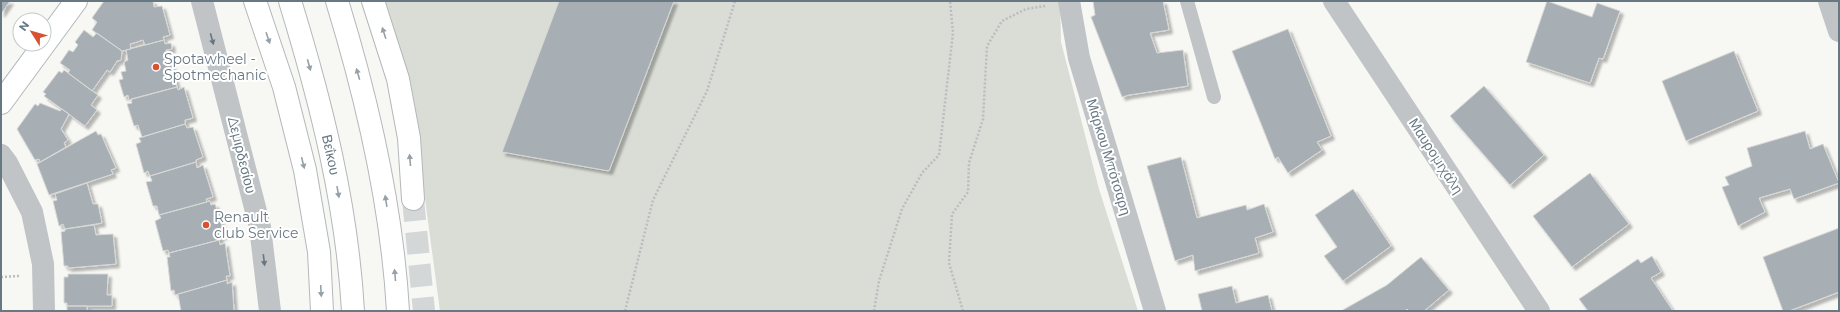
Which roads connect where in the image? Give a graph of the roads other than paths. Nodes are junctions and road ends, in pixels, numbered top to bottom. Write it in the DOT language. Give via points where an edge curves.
graph roads {
  1 [pos="76,1"];
  2 [pos="202,1"];
  3 [pos="255,1"];
  4 [pos="290,1"];
  5 [pos="337,1"];
  6 [pos="373,1"];
  7 [pos="1188,1"];
  8 [pos="1334,1"];
  9 [pos="1829,1"];
  10 [pos="1069,2"];
  11 [pos="1839,31"];
  12 [pos="1214,97"];
  13 [pos="1,103"];
  14 [pos="1,155"];
  15 [pos="413,199"];
  16 [pos="44,311"];
  17 [pos="270,311"];
  18 [pos="322,311"];
  19 [pos="353,311"];
  20 [pos="398,311"];
  21 [pos="1155,311"];
  22 [pos="1539,311"];
  1 -- 13 [label="main road"];
  2 -- 17 [label="street, Δεμιρδεσίου, one-way" via="260,227"];
  3 -- 18 [label="main road, one-way" via="284,87 305,170 319,252"];
  4 -- 19 [label="main road, Βεΐκου, one-way" via="318,100 334,170 347,246"];
  20 -- 5 [label="main road, one-way" via="392,240 377,154 362,88"];
  15 -- 6 [label="main road, one-way" via="409,138 398,79"];
  7 -- 12 [label="lane"];
  8 -- 22 [label="street, Μαυρομιχάλη"];
  9 -- 11 [label="street"];
  10 -- 21 [label="street, Μάρκου Μπότσαρη" via="1079,58"];
  14 -- 16 [label="street" via="32,212 43,264"];
}
